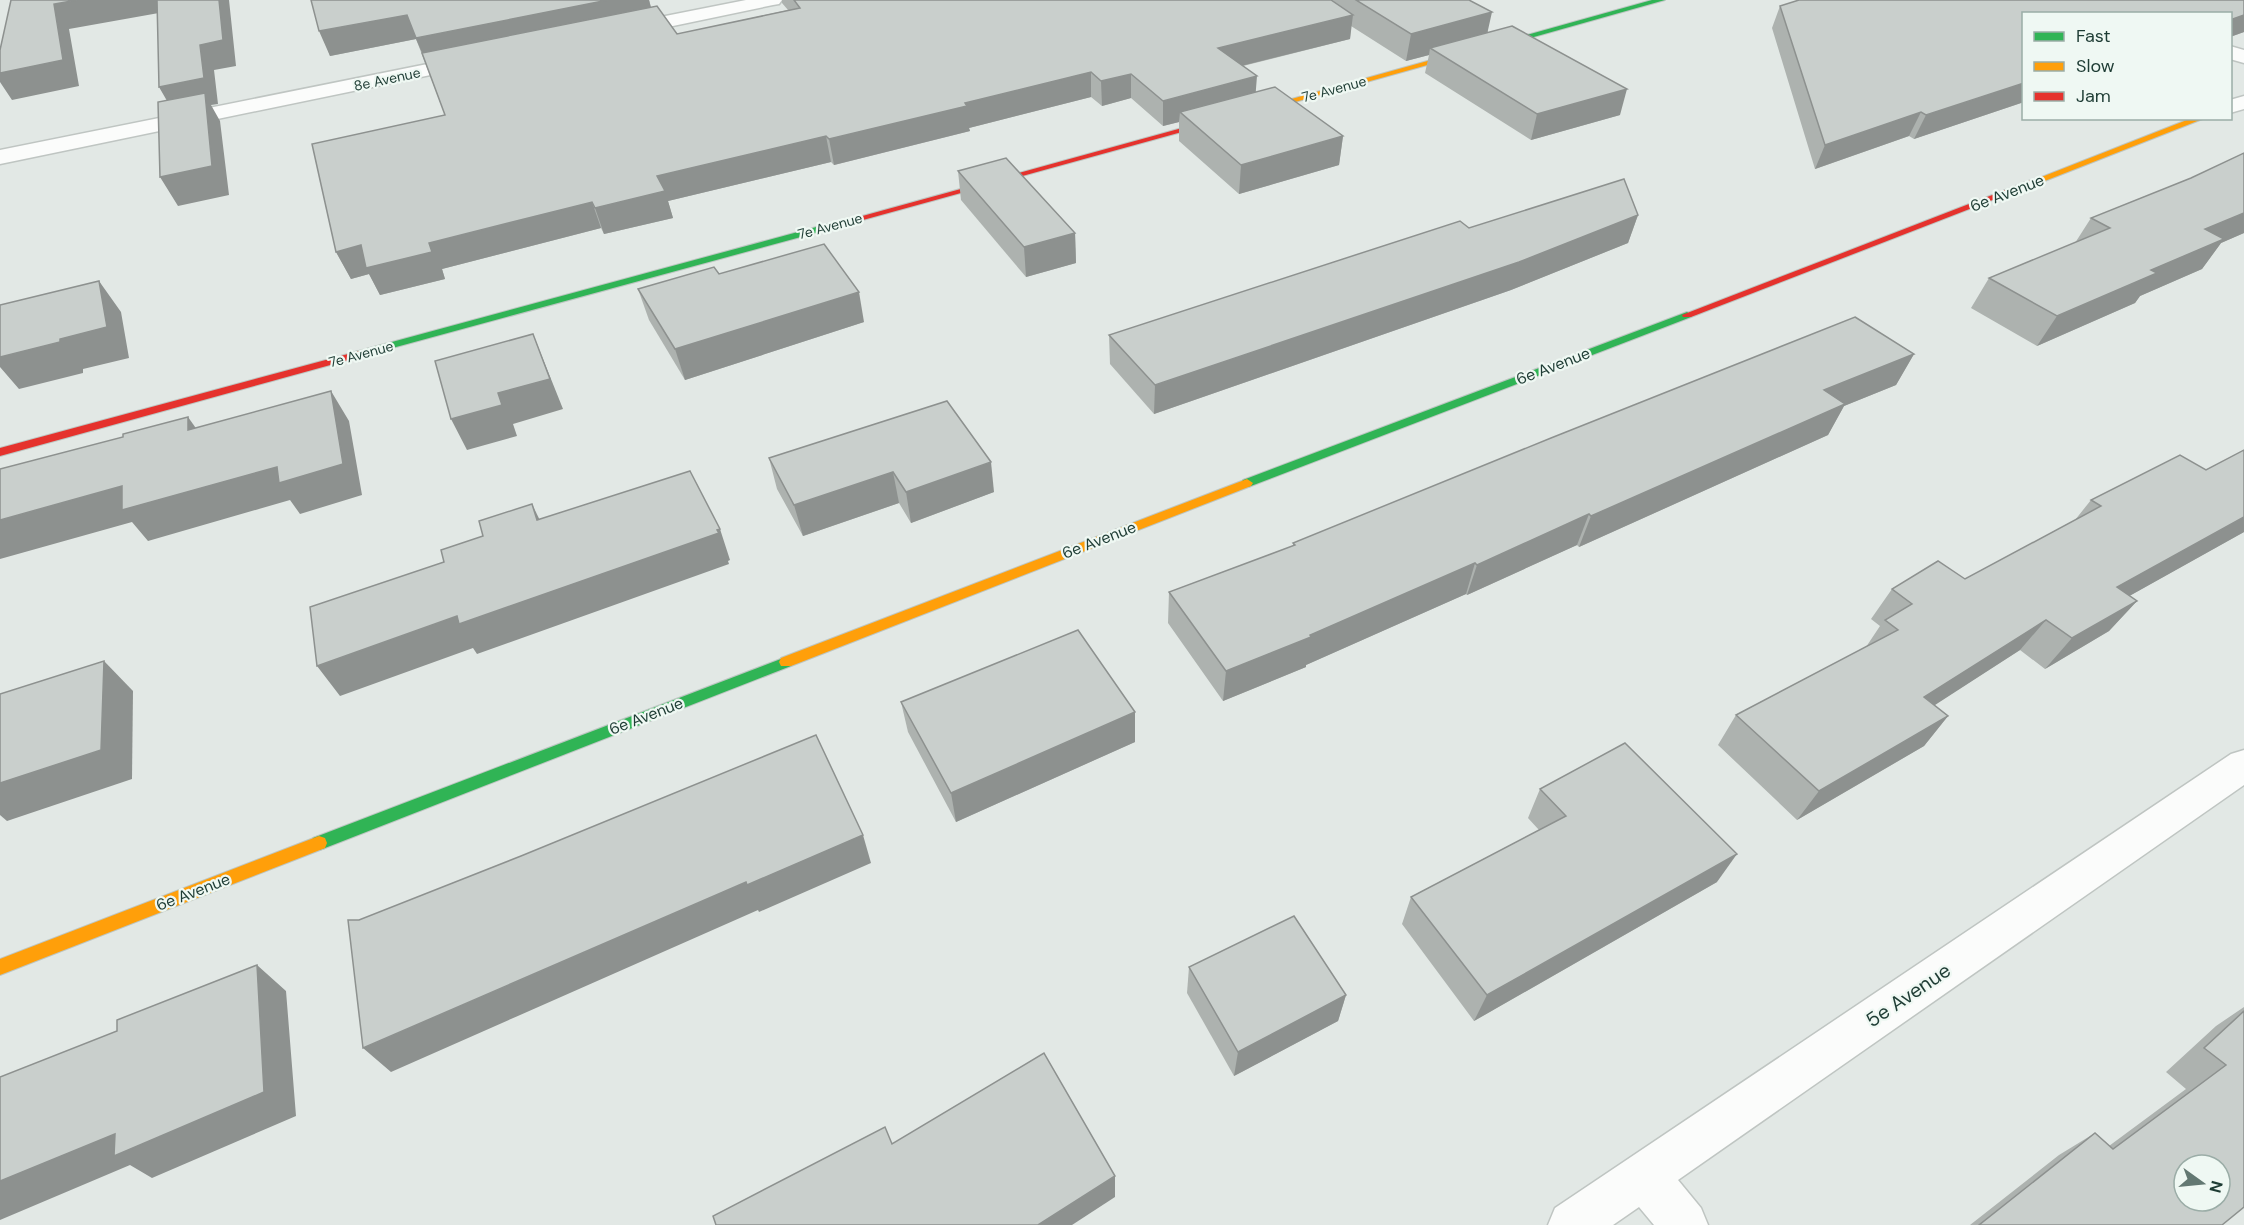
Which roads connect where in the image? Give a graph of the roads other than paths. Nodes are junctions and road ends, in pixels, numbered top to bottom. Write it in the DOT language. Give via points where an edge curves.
graph roads {
  1 [pos="773,0"];
  2 [pos="1661,0"];
  3 [pos="716,5"];
  4 [pos="604,34"];
  5 [pos="488,58"];
  6 [pos="2196,120"];
  7 [pos="0,157"];
  8 [pos="0,452"];
  9 [pos="2244,765"];
  10 [pos="0,967"];
  11 [pos="1644,1175"];
  12 [pos="1572,1225"];
  13 [pos="1684,1225"];
  1 -- 3 [label="street"];
  2 -- 8 [label="street, 7e Avenue"];
  3 -- 4 [label="street"];
  5 -- 7 [label="street, 8e Avenue"];
  6 -- 10 [label="street, 6e Avenue"];
  9 -- 11 [label="street, 5e Avenue"];
  11 -- 12 [label="street, 5e Avenue"];
  11 -- 13 [label="street"];
}
